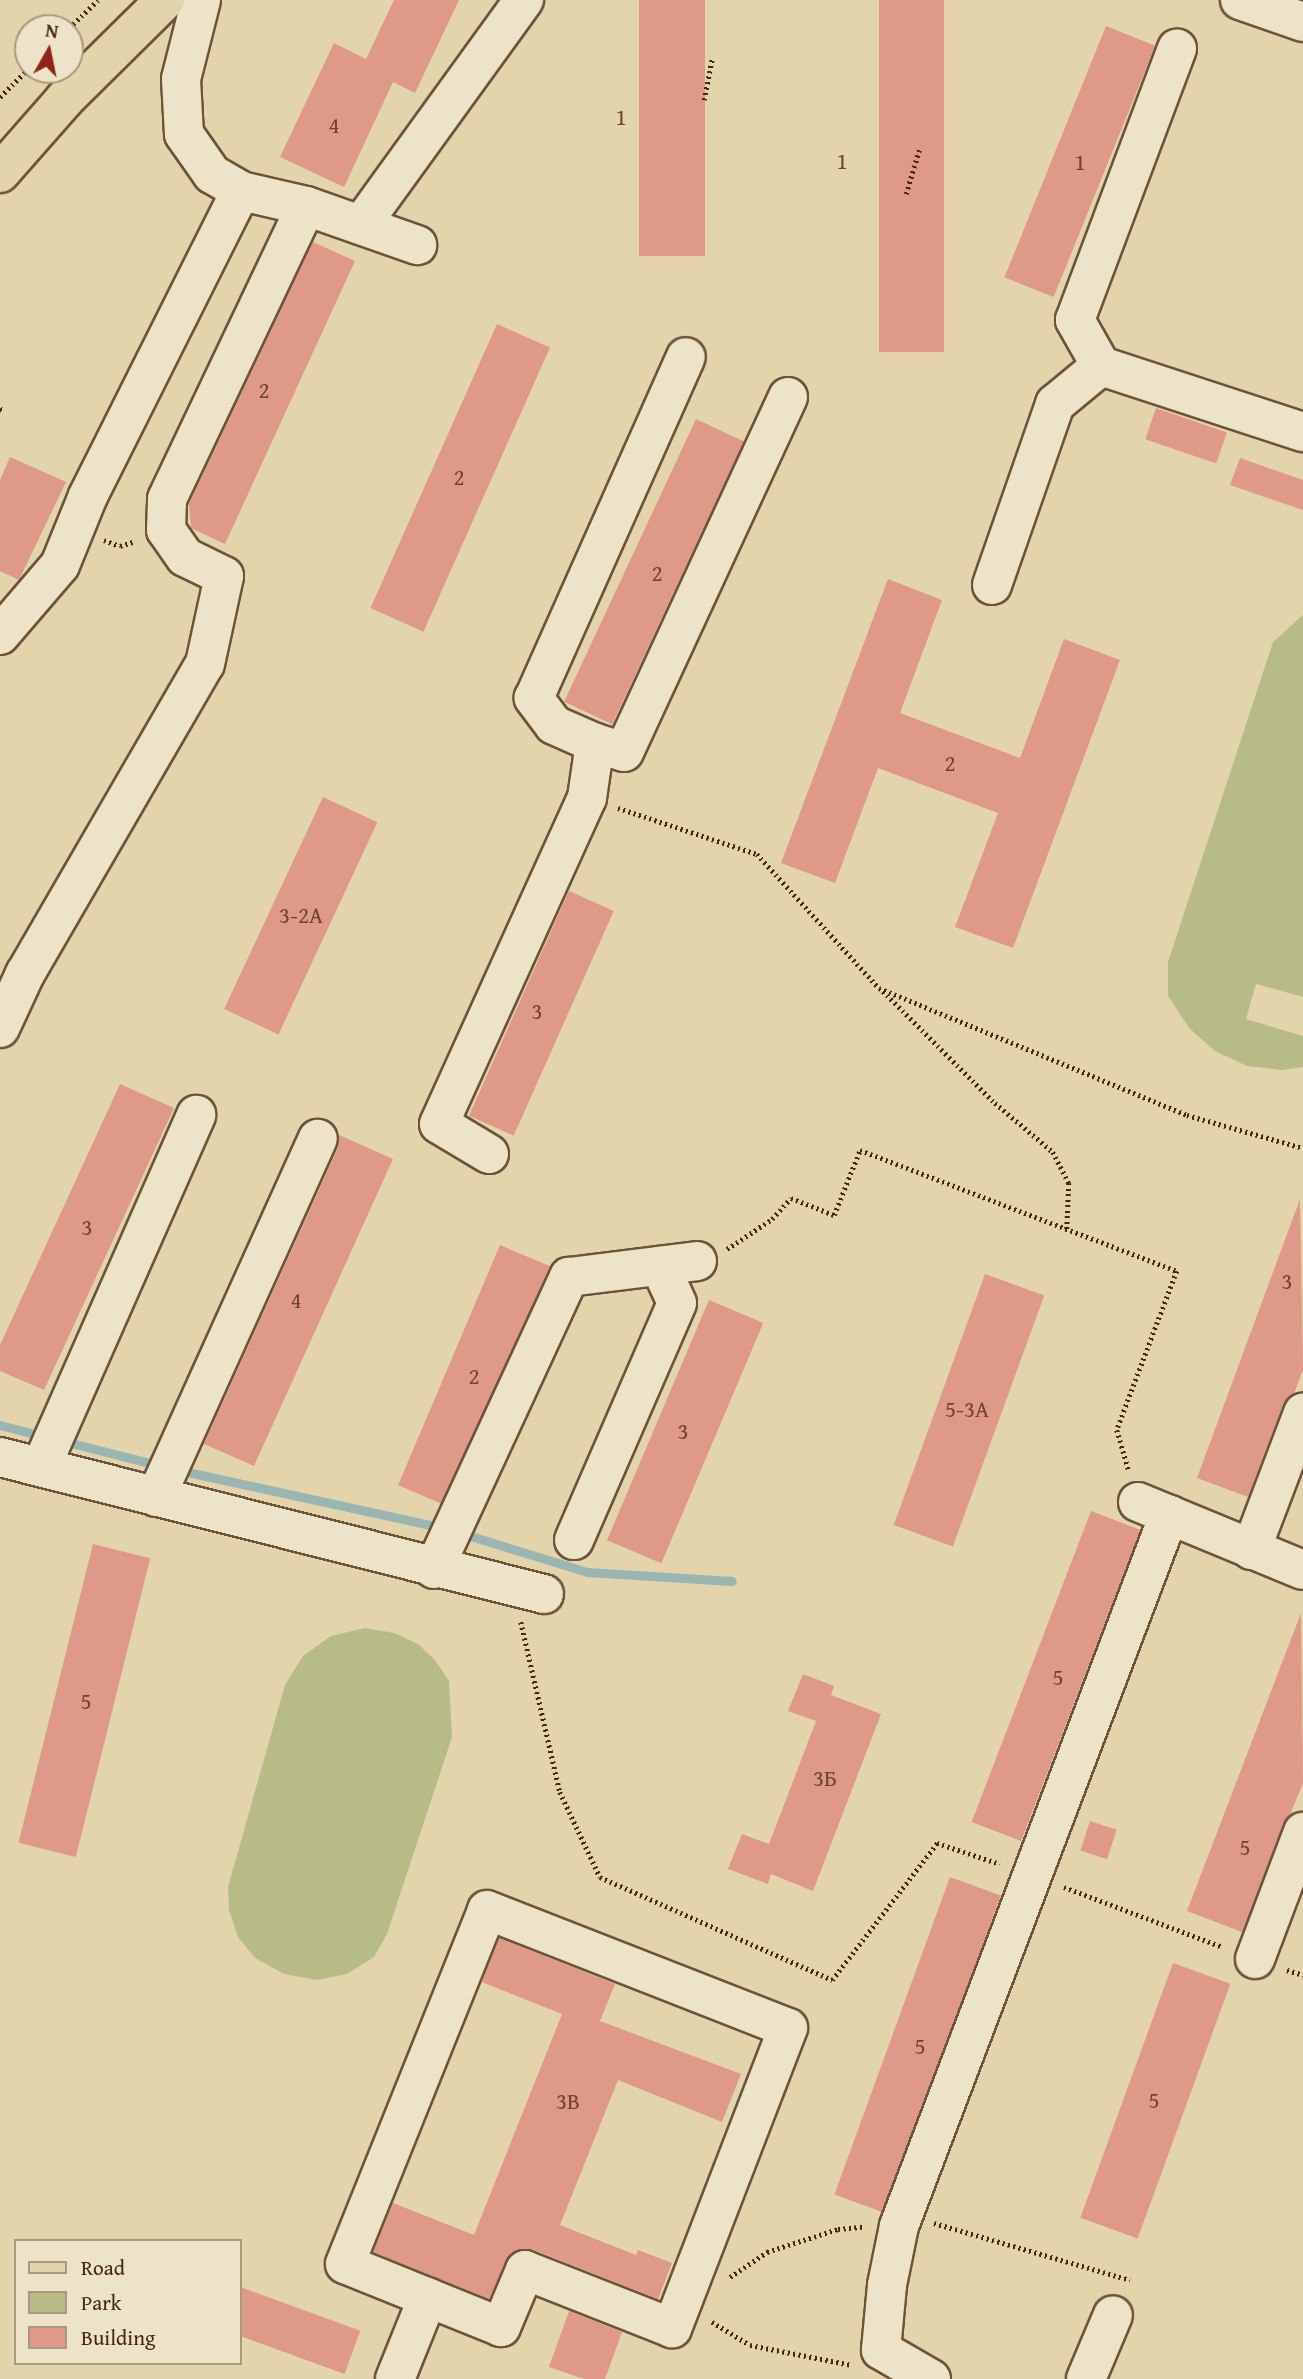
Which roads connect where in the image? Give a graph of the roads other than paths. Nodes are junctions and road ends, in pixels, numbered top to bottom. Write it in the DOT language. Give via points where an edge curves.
graph roads {
  1 [pos="166,0"];
  2 [pos="201,0"];
  3 [pos="524,0"];
  4 [pos="1240,0"];
  5 [pos="1303,22"];
  6 [pos="1177,49"];
  7 [pos="0,173"];
  8 [pos="241,191"];
  9 [pos="306,206"];
  10 [pos="361,225"];
  11 [pos="417,245"];
  12 [pos="686,357"];
  13 [pos="1101,366"];
  14 [pos="788,397"];
  15 [pos="1303,432"];
  16 [pos="992,585"];
  17 [pos="0,635"];
  18 [pos="596,743"];
  19 [pos="0,1028"];
  20 [pos="196,1115"];
  21 [pos="318,1139"];
  22 [pos="489,1154"];
  23 [pos="1303,1413"];
  24 [pos="0,1457"];
  25 [pos="41,1467"];
  26 [pos="156,1497"];
  27 [pos="573,1540"];
  28 [pos="1251,1550"];
  29 [pos="434,1569"];
  30 [pos="1303,1570"];
  31 [pos="530,1591"];
  32 [pos="1303,1832"];
  33 [pos="1255,1959"];
  34 [pos="428,2297"];
  35 [pos="1113,2315"];
  36 [pos="395,2379"];
  37 [pos="931,2379"];
  38 [pos="1086,2379"];
  1 -- 7 [label="main road" via="65,99"];
  2 -- 8 [label="street" via="181,79 184,134 212,174"];
  3 -- 10 [label="street"];
  4 -- 5 [label="street"];
  6 -- 13 [label="street" via="1074,320"];
  8 -- 9 [label="street"];
  8 -- 17 [label="street" via="60,565"];
  9 -- 10 [label="street"];
  9 -- 19 [label="street" via="167,499 166,530 184,557 224,576 205,664 25,974"];
  10 -- 11 [label="street"];
  12 -- 18 [label="street" via="534,698 554,725"];
  13 -- 15 [label="street"];
  13 -- 16 [label="street" via="1055,404"];
  14 -- 18 [label="street" via="624,752"];
  18 -- 22 [label="street" via="587,798 439,1124"];
  20 -- 25 [label="street"];
  21 -- 26 [label="street"];
  23 -- 28 [label="street"];
  24 -- 25 [label="street"];
  25 -- 26 [label="street"];
  26 -- 29 [label="street"];
  27 -- 29 [label="street" via="677,1303 679,1264 569,1277"];
  28 -- 30 [label="street"];
  28 -- 37 [label="street" via="1153,1509 1033,1875 899,2226 881,2350"];
  29 -- 31 [label="street"];
  32 -- 33 [label="street"];
  34 -- 34 [label="street" via="501,2327 525,2270 672,2328 788,2028 487,1910 345,2264"];
  34 -- 36 [label="street"];
  35 -- 38 [label="street"];
}
